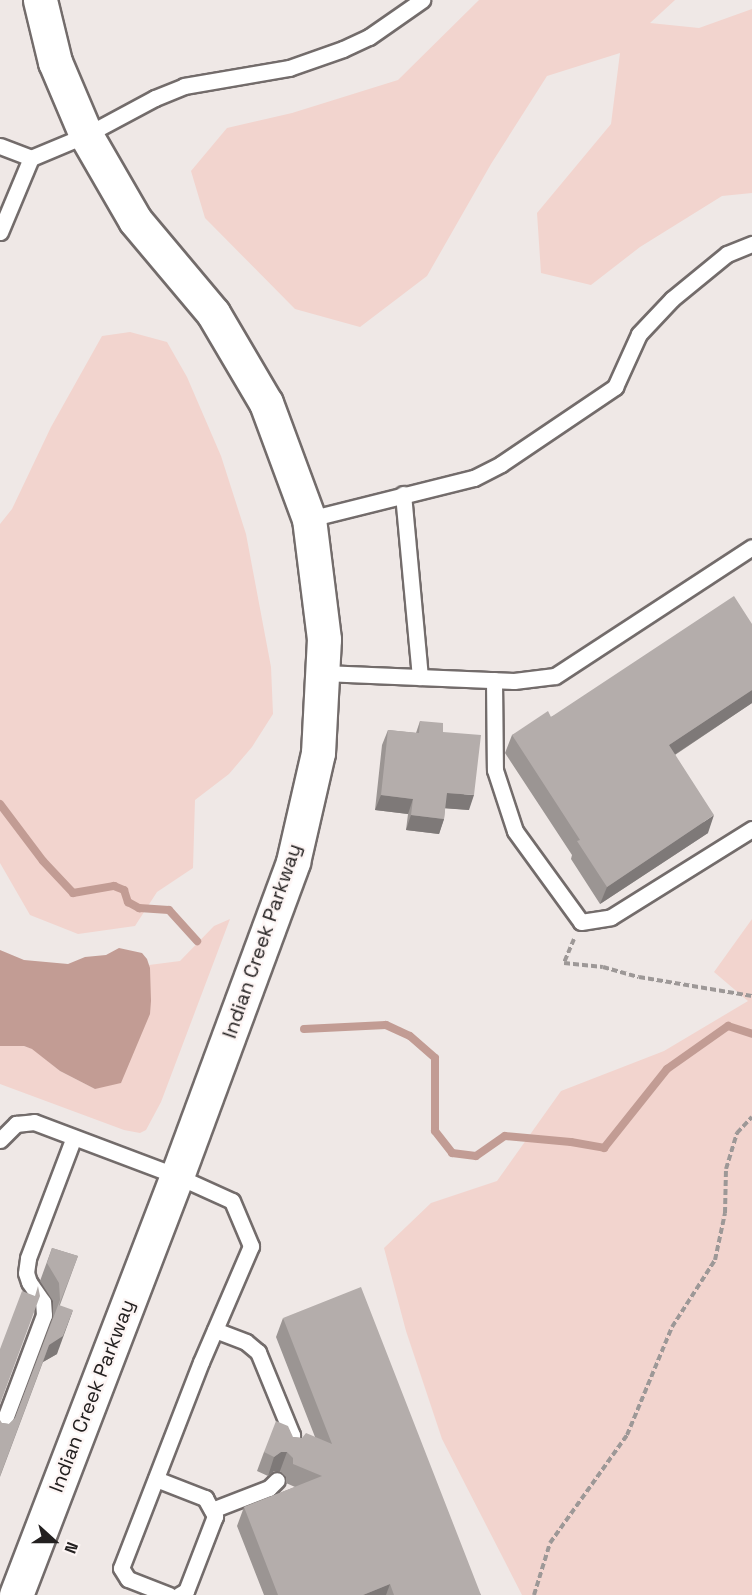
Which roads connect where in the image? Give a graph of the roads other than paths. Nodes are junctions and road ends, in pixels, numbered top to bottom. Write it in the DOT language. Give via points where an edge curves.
graph roads {
  1 [pos="39,0"];
  2 [pos="423,0"];
  3 [pos="86,135"];
  4 [pos="0,146"];
  5 [pos="31,158"];
  6 [pos="0,232"];
  7 [pos="752,244"];
  8 [pos="403,494"];
  9 [pos="309,519"];
  10 [pos="752,547"];
  11 [pos="323,673"];
  12 [pos="420,677"];
  13 [pos="494,680"];
  14 [pos="752,828"];
  15 [pos="0,1136"];
  16 [pos="74,1137"];
  17 [pos="177,1176"];
  18 [pos="215,1330"];
  19 [pos="0,1432"];
  20 [pos="291,1448"];
  21 [pos="156,1479"];
  22 [pos="277,1480"];
  23 [pos="212,1510"];
  24 [pos="16,1595"];
  25 [pos="169,1595"];
  26 [pos="179,1595"];
  1 -- 3 [label="street, Indian Creek Parkway" via="55,62"];
  2 -- 3 [label="lane" via="369,37 343,49 289,68 184,86"];
  3 -- 5 [label="lane"];
  3 -- 9 [label="street, Indian Creek Parkway" via="135,220 213,313 266,403"];
  4 -- 5 [label="lane"];
  5 -- 6 [label="lane"];
  7 -- 8 [label="lane" via="727,254 672,299 639,334 615,387 474,478"];
  8 -- 9 [label="lane"];
  8 -- 12 [label="lane"];
  9 -- 11 [label="street, Indian Creek Parkway" via="324,639"];
  10 -- 13 [label="lane" via="555,676"];
  11 -- 12 [label="lane"];
  11 -- 17 [label="street, Indian Creek Parkway" via="318,753 293,862"];
  12 -- 13 [label="lane"];
  13 -- 14 [label="lane" via="495,770 516,831 581,922 611,917"];
  15 -- 16 [label="lane" via="15,1124 34,1122"];
  16 -- 17 [label="lane"];
  16 -- 19 [label="lane" via="28,1258 26,1273 43,1302 44,1315"];
  17 -- 18 [label="lane" via="232,1201 251,1246"];
  17 -- 24 [label="street, Indian Creek Parkway"];
  18 -- 20 [label="lane" via="246,1342 258,1352 292,1435"];
  18 -- 21 [label="lane"];
  21 -- 23 [label="lane" via="205,1498"];
  21 -- 25 [label="lane" via="121,1568 128,1579"];
  22 -- 23 [label="lane" via="269,1488"];
  23 -- 26 [label="lane" via="216,1516 186,1591"];
}
